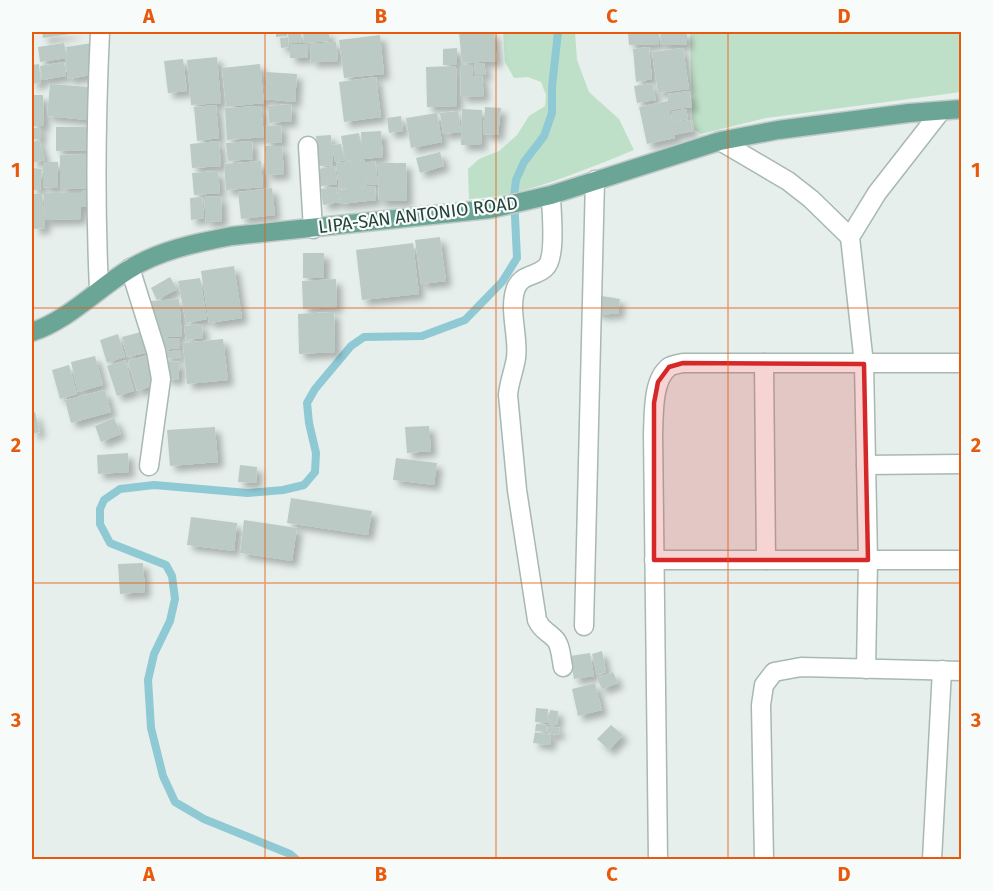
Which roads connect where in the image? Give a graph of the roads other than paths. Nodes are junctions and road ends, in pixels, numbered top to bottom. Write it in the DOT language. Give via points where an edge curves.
graph roads {
  1 [pos="99,32"];
  2 [pos="962,109"];
  3 [pos="941,111"];
  4 [pos="720,141"];
  5 [pos="308,146"];
  6 [pos="595,180"];
  7 [pos="546,196"];
  8 [pos="313,229"];
  9 [pos="850,237"];
  10 [pos="130,268"];
  11 [pos="99,289"];
  12 [pos="32,332"];
  13 [pos="764,363"];
  14 [pos="864,363"];
  15 [pos="962,363"];
  16 [pos="962,464"];
  17 [pos="866,465"];
  18 [pos="149,466"];
  19 [pos="654,560"];
  20 [pos="766,560"];
  21 [pos="868,560"];
  22 [pos="962,560"];
  23 [pos="584,626"];
  24 [pos="562,667"];
  25 [pos="866,669"];
  26 [pos="942,670"];
  27 [pos="962,671"];
  28 [pos="658,860"];
  29 [pos="764,860"];
  30 [pos="932,860"];
  1 -- 11 [label="street"];
  2 -- 3 [label="main road, LIPA-SAN ANTONIO ROAD"];
  3 -- 4 [label="main road, LIPA-SAN ANTONIO ROAD" via="778,130"];
  3 -- 9 [label="street" via="877,193"];
  4 -- 6 [label="main road, LIPA-SAN ANTONIO ROAD"];
  4 -- 9 [label="street" via="788,181"];
  5 -- 8 [label="street"];
  6 -- 7 [label="main road, LIPA-SAN ANTONIO ROAD"];
  6 -- 23 [label="street"];
  7 -- 8 [label="main road, LIPA-SAN ANTONIO ROAD" via="490,209"];
  7 -- 24 [label="street" via="552,232 550,260 548,267 519,281 515,291 516,359 508,395 517,490 537,620 541,629 555,638"];
  8 -- 10 [label="main road, LIPA-SAN ANTONIO ROAD" via="206,241 158,254"];
  9 -- 14 [label="street"];
  10 -- 11 [label="main road, LIPA-SAN ANTONIO ROAD"];
  10 -- 18 [label="street" via="156,351 160,379"];
  11 -- 12 [label="main road, LIPA-SAN ANTONIO ROAD" via="56,321"];
  13 -- 14 [label="street"];
  13 -- 19 [label="street" via="683,363 669,367 658,382 654,403"];
  13 -- 20 [label="street"];
  14 -- 15 [label="street"];
  14 -- 17 [label="street"];
  16 -- 17 [label="street"];
  17 -- 21 [label="street"];
  19 -- 20 [label="street"];
  19 -- 28 [label="street"];
  20 -- 21 [label="street"];
  21 -- 22 [label="street"];
  21 -- 25 [label="street"];
  25 -- 26 [label="street"];
  25 -- 29 [label="street" via="801,667 774,672 764,686"];
  26 -- 27 [label="street"];
  26 -- 30 [label="street"];
}
